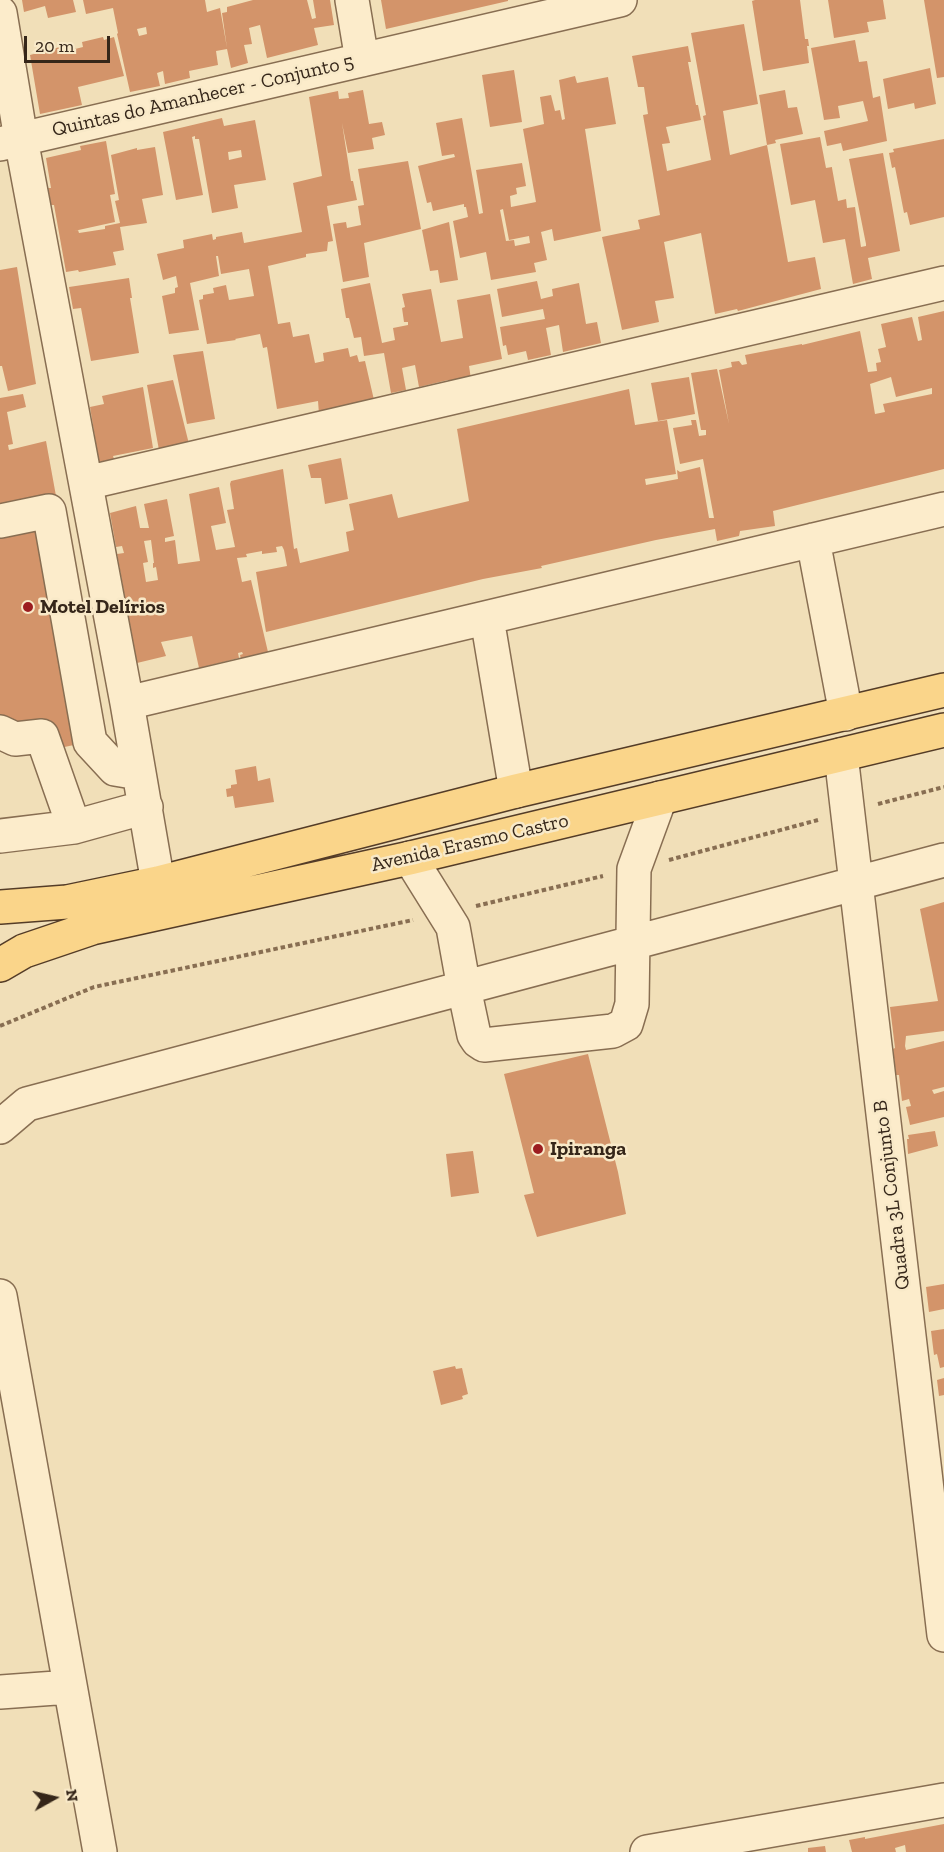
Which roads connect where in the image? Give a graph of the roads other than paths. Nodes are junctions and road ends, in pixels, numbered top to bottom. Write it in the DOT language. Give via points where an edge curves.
graph roads {
  1 [pos="352,0"];
  2 [pos="620,0"];
  3 [pos="0,13"];
  4 [pos="362,60"];
  5 [pos="10,141"];
  6 [pos="944,283"];
  7 [pos="86,483"];
  8 [pos="944,509"];
  9 [pos="0,521"];
  10 [pos="813,540"];
  11 [pos="487,618"];
  12 [pos="944,690"];
  13 [pos="127,703"];
  14 [pos="846,714"];
  15 [pos="944,730"];
  16 [pos="0,732"];
  17 [pos="841,755"];
  18 [pos="140,773"];
  19 [pos="516,791"];
  20 [pos="660,798"];
  21 [pos="146,807"];
  22 [pos="74,827"];
  23 [pos="0,836"];
  24 [pos="410,858"];
  25 [pos="944,861"];
  26 [pos="158,883"];
  27 [pos="855,884"];
  28 [pos="0,907"];
  29 [pos="634,943"];
  30 [pos="0,965"];
  31 [pos="464,988"];
  32 [pos="0,1127"];
  33 [pos="0,1296"];
  34 [pos="944,1635"];
  35 [pos="70,1687"];
  36 [pos="0,1692"];
  37 [pos="944,1800"];
  38 [pos="100,1852"];
  39 [pos="647,1852"];
  1 -- 4 [label="street, Quintas do Amanhecer - Conjunto 5"];
  2 -- 4 [label="street"];
  3 -- 5 [label="street"];
  4 -- 5 [label="street, Quintas do Amanhecer - Conjunto 5"];
  5 -- 7 [label="street"];
  6 -- 7 [label="street"];
  7 -- 13 [label="street"];
  8 -- 10 [label="street"];
  9 -- 18 [label="street" via="49,511 90,742 115,769"];
  10 -- 11 [label="street"];
  10 -- 14 [label="street"];
  11 -- 13 [label="street"];
  11 -- 19 [label="street"];
  12 -- 14 [label="main road, Avenida Erasmo Castro"];
  13 -- 18 [label="street"];
  14 -- 19 [label="main road, Avenida Erasmo Castro"];
  15 -- 17 [label="main road, Avenida Erasmo Castro"];
  16 -- 22 [label="street" via="15,739 42,736"];
  17 -- 20 [label="main road, Avenida Erasmo Castro"];
  17 -- 27 [label="street, Quadra 3L Conjunto B"];
  18 -- 21 [label="street"];
  19 -- 26 [label="main road, Avenida Erasmo Castro"];
  20 -- 24 [label="main road, Avenida Erasmo Castro"];
  20 -- 29 [label="street" via="634,869"];
  21 -- 22 [label="street"];
  21 -- 26 [label="street"];
  22 -- 23 [label="street"];
  24 -- 30 [label="main road, Avenida Erasmo Castro" via="92,928 24,951"];
  24 -- 31 [label="street" via="453,927"];
  25 -- 27 [label="street"];
  26 -- 28 [label="main road, Avenida Erasmo Castro" via="68,902"];
  27 -- 29 [label="street"];
  27 -- 34 [label="street, Quadra 3L Conjunto B"];
  29 -- 31 [label="street"];
  29 -- 31 [label="street" via="632,1004 626,1024 613,1031 484,1045 474,1035"];
  31 -- 32 [label="street" via="27,1104"];
  33 -- 35 [label="street"];
  35 -- 36 [label="street"];
  35 -- 38 [label="street"];
  37 -- 39 [label="street"];
}
